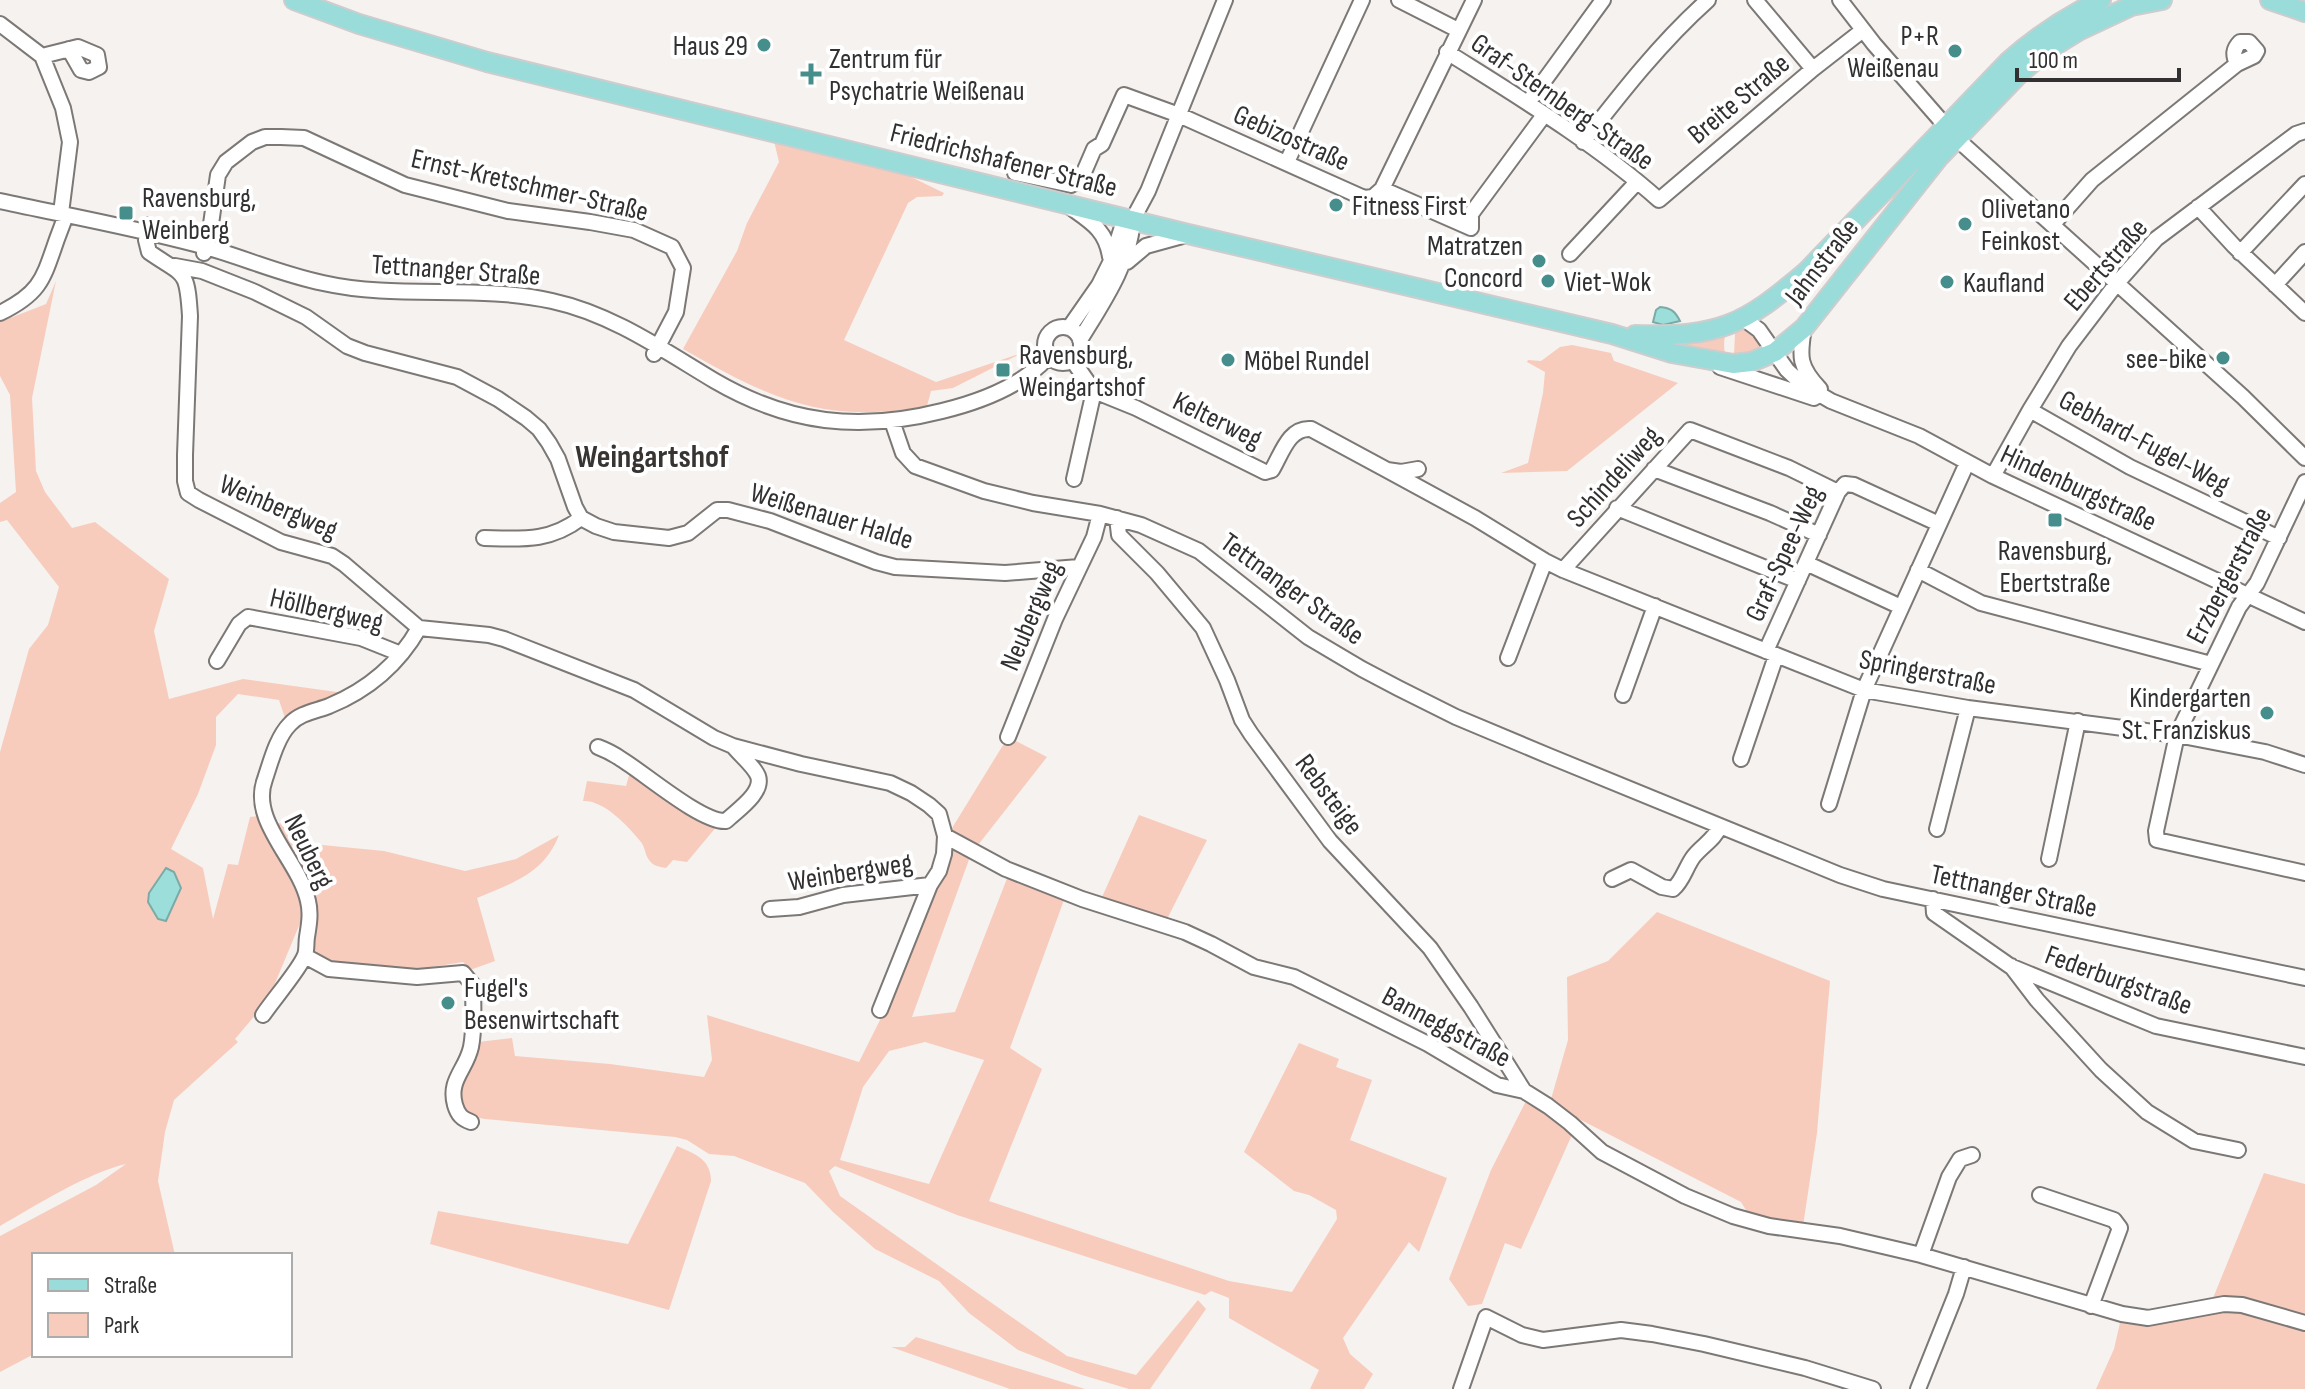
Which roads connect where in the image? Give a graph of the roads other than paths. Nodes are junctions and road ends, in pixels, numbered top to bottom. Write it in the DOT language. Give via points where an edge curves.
graph roads {
  1 [pos="294,0"];
  2 [pos="1225,0"];
  3 [pos="1362,0"];
  4 [pos="1399,0"];
  5 [pos="1474,0"];
  6 [pos="1603,0"];
  7 [pos="1708,0"];
  8 [pos="1755,0"];
  9 [pos="1840,0"];
  10 [pos="2101,0"];
  11 [pos="2162,0"];
  12 [pos="2270,0"];
  13 [pos="2135,3"];
  14 [pos="2305,12"];
  15 [pos="0,24"];
  16 [pos="1458,30"];
  17 [pos="1863,30"];
  18 [pos="69,49"];
  19 [pos="1447,52"];
  20 [pos="42,56"];
  21 [pos="2237,64"];
  22 [pos="1813,69"];
  23 [pos="1528,103"];
  24 [pos="1179,115"];
  25 [pos="1544,115"];
  26 [pos="2305,131"];
  27 [pos="1951,132"];
  28 [pos="1583,142"];
  29 [pos="1287,162"];
  30 [pos="1015,173"];
  31 [pos="1637,182"];
  32 [pos="2305,184"];
  33 [pos="1382,189"];
  34 [pos="1650,192"];
  35 [pos="0,201"];
  36 [pos="1061,201"];
  37 [pos="2198,207"];
  38 [pos="64,214"];
  39 [pos="1133,219"];
  40 [pos="2053,224"];
  41 [pos="148,229"];
  42 [pos="1188,234"];
  43 [pos="205,250"];
  44 [pos="2305,252"];
  45 [pos="2240,253"];
  46 [pos="1570,254"];
  47 [pos="171,264"];
  48 [pos="1116,265"];
  49 [pos="2117,283"];
  50 [pos="2275,285"];
  51 [pos="0,313"];
  52 [pos="2305,313"];
  53 [pos="1744,319"];
  54 [pos="1069,328"];
  55 [pos="1804,328"];
  56 [pos="1612,334"];
  57 [pos="1080,340"];
  58 [pos="656,351"];
  59 [pos="1775,352"];
  60 [pos="1048,357"];
  61 [pos="1697,359"];
  62 [pos="1073,361"];
  63 [pos="1094,391"];
  64 [pos="1831,401"];
  65 [pos="2030,410"];
  66 [pos="892,421"];
  67 [pos="2305,458"];
  68 [pos="1967,463"];
  69 [pos="1418,469"];
  70 [pos="1654,469"];
  71 [pos="1387,470"];
  72 [pos="1993,476"];
  73 [pos="1074,479"];
  74 [pos="2305,482"];
  75 [pos="1838,492"];
  76 [pos="1617,508"];
  77 [pos="1100,514"];
  78 [pos="581,518"];
  79 [pos="1117,518"];
  80 [pos="1475,518"];
  81 [pos="1939,524"];
  82 [pos="1819,535"];
  83 [pos="484,538"];
  84 [pos="2279,538"];
  85 [pos="1545,561"];
  86 [pos="1806,563"];
  87 [pos="1079,567"];
  88 [pos="1563,570"];
  89 [pos="1918,570"];
  90 [pos="1798,581"];
  91 [pos="2246,595"];
  92 [pos="1655,606"];
  93 [pos="1901,607"];
  94 [pos="2305,622"];
  95 [pos="419,628"];
  96 [pos="401,654"];
  97 [pos="1771,654"];
  98 [pos="1508,658"];
  99 [pos="217,661"];
  100 [pos="2211,664"];
  101 [pos="1864,690"];
  102 [pos="1623,695"];
  103 [pos="1968,708"];
  104 [pos="2078,721"];
  105 [pos="2177,735"];
  106 [pos="1008,737"];
  107 [pos="733,746"];
  108 [pos="598,747"];
  109 [pos="1741,759"];
  110 [pos="2305,765"];
  111 [pos="1829,804"];
  112 [pos="1720,826"];
  113 [pos="1937,829"];
  114 [pos="945,836"];
  115 [pos="2049,859"];
  116 [pos="2304,870"];
  117 [pos="1612,879"];
  118 [pos="930,885"];
  119 [pos="1933,899"];
  120 [pos="770,909"];
  121 [pos="305,956"];
  122 [pos="2010,966"];
  123 [pos="2305,978"];
  124 [pos="880,1010"];
  125 [pos="263,1015"];
  126 [pos="2305,1057"];
  127 [pos="1524,1091"];
  128 [pos="471,1122"];
  129 [pos="2238,1150"];
  130 [pos="1972,1155"];
  131 [pos="2040,1195"];
  132 [pos="1921,1255"];
  133 [pos="1964,1267"];
  134 [pos="2091,1306"];
  135 [pos="2305,1323"];
  136 [pos="1461,1389"];
  137 [pos="1873,1389"];
  138 [pos="1918,1389"];
  1 -- 36 [label="main road, Friedrichshafener Straße" via="487,62"];
  2 -- 24 [label="street"];
  3 -- 29 [label="street"];
  4 -- 16 [label="street, Graf-Sternberg-Straße"];
  5 -- 16 [label="street"];
  6 -- 23 [label="street"];
  7 -- 28 [label="street" via="1626,86"];
  8 -- 22 [label="street"];
  9 -- 17 [label="street"];
  10 -- 27 [label="main road, Jahnstraße" via="2033,39"];
  11 -- 13 [label="main road, Jahnstraße"];
  12 -- 14 [label="main road"];
  13 -- 27 [label="main road, Jahnstraße" via="2046,51"];
  15 -- 20 [label="street"];
  16 -- 19 [label="street"];
  17 -- 22 [label="street, Breite Straße"];
  17 -- 27 [label="street"];
  18 -- 20 [label="street"];
  19 -- 23 [label="street, Graf-Sternberg-Straße"];
  19 -- 33 [label="street"];
  20 -- 38 [label="street" via="70,142"];
  21 -- 40 [label="street" via="2092,180"];
  22 -- 34 [label="street, Breite Straße" via="1659,200"];
  23 -- 25 [label="street, Graf-Sternberg-Straße"];
  24 -- 29 [label="street, Gebizostraße"];
  24 -- 30 [label="street, Gebizostraße" via="1124,95 1077,183"];
  24 -- 39 [label="street"];
  25 -- 28 [label="street, Graf-Sternberg-Straße"];
  25 -- 33 [label="street" via="1471,214 1471,228"];
  26 -- 37 [label="street, Ebertstraße"];
  27 -- 40 [label="street"];
  27 -- 53 [label="main road, Jahnstraße" via="1807,271"];
  27 -- 55 [label="main road, Jahnstraße" via="1936,161"];
  28 -- 31 [label="street, Graf-Sternberg-Straße"];
  29 -- 33 [label="street, Gebizostraße" via="1364,198"];
  31 -- 34 [label="street, Graf-Sternberg-Straße"];
  31 -- 46 [label="street"];
  32 -- 45 [label="street"];
  35 -- 38 [label="street, Tettnanger Straße"];
  36 -- 39 [label="main road, Friedrichshafener Straße"];
  36 -- 48 [label="street" via="1100,230"];
  37 -- 45 [label="street"];
  37 -- 49 [label="street, Ebertstraße" via="2156,239"];
  38 -- 41 [label="street, Tettnanger Straße"];
  38 -- 51 [label="street" via="48,270 27,298"];
  39 -- 42 [label="main road, Friedrichshafener Straße"];
  39 -- 48 [label="street" via="1132,240"];
  40 -- 49 [label="street"];
  41 -- 43 [label="street, Tettnanger Straße"];
  41 -- 47 [label="street, Weinbergweg" via="149,252"];
  42 -- 48 [label="street" via="1146,246"];
  42 -- 56 [label="main road, Friedrichshafener Straße"];
  43 -- 58 [label="street, Tettnanger Straße" via="322,283 549,300 606,319"];
  43 -- 58 [label="street, Ernst-Kretschmer-Straße" via="218,175 226,162 265,137 304,138 405,185 508,211 634,230 672,247 683,268 676,312"];
  44 -- 50 [label="street"];
  45 -- 50 [label="street"];
  47 -- 78 [label="street" via="255,292 306,317 347,346 457,377 498,399 539,429 549,443"];
  47 -- 95 [label="street, Weinbergweg" via="186,280 189,295 188,493 281,542 332,556"];
  48 -- 54 [label="street"];
  48 -- 57 [label="street"];
  49 -- 65 [label="street, Ebertstraße"];
  49 -- 67 [label="street"];
  50 -- 52 [label="street"];
  53 -- 56 [label="main road, Friedrichshafener Straße" via="1678,336"];
  53 -- 59 [label="street, Hindenburgstraße"];
  54 -- 57 [label="street"];
  54 -- 60 [label="street" via="1049,333 1044,345"];
  55 -- 59 [label="main road, Jahnstraße"];
  55 -- 64 [label="street, Hindenburgstraße" via="1802,365"];
  56 -- 61 [label="main road, Friedrichshafener Straße"];
  57 -- 62 [label="street"];
  58 -- 66 [label="street, Tettnanger Straße" via="792,415 838,422"];
  59 -- 61 [label="main road, Jahnstraße" via="1733,364"];
  59 -- 64 [label="street, Hindenburgstraße" via="1802,384"];
  60 -- 62 [label="street" via="1062,364"];
  60 -- 66 [label="street, Tettnanger Straße" via="997,393"];
  61 -- 64 [label="street, Hindenburgstraße"];
  62 -- 63 [label="street"];
  63 -- 71 [label="street, Kelterweg" via="1265,472 1272,470 1301,428"];
  63 -- 73 [label="street"];
  64 -- 68 [label="street, Hindenburgstraße" via="1919,436"];
  65 -- 72 [label="street, Ebertstraße"];
  65 -- 84 [label="street, Gebhard-Fugel-Weg" via="2130,467"];
  66 -- 77 [label="street, Tettnanger Straße" via="903,453 915,466 984,491"];
  68 -- 72 [label="street, Hindenburgstraße"];
  68 -- 81 [label="street"];
  69 -- 71 [label="street"];
  70 -- 75 [label="street, Schindeliweg" via="1690,430"];
  70 -- 76 [label="street, Schindeliweg"];
  70 -- 82 [label="street"];
  71 -- 80 [label="street, Kelterweg"];
  72 -- 91 [label="street, Hindenburgstraße"];
  74 -- 84 [label="street, Erzbergerstraße"];
  75 -- 81 [label="street, Graf-Spee-Weg" via="1845,484 1854,485"];
  75 -- 82 [label="street, Graf-Spee-Weg"];
  76 -- 88 [label="street, Schindeliweg"];
  76 -- 90 [label="street"];
  77 -- 79 [label="street, Tettnanger Straße"];
  77 -- 87 [label="street, Neubergweg"];
  78 -- 83 [label="street" via="554,534"];
  78 -- 87 [label="street, Weißenauer Halde" via="614,532 669,538 688,533 717,510 728,510 895,567 1005,573"];
  79 -- 112 [label="street, Tettnanger Straße" via="1199,551 1308,637 1362,669 1456,717"];
  79 -- 127 [label="street, Rebsteige" via="1119,535 1203,628 1251,734 1330,841 1430,948"];
  80 -- 85 [label="street, Springerstraße"];
  81 -- 89 [label="street"];
  82 -- 86 [label="street, Graf-Spee-Weg"];
  84 -- 91 [label="street, Erzbergerstraße"];
  85 -- 88 [label="street, Springerstraße"];
  85 -- 98 [label="street"];
  86 -- 90 [label="street, Graf-Spee-Weg"];
  86 -- 93 [label="street"];
  87 -- 106 [label="street, Neubergweg"];
  88 -- 92 [label="street, Springerstraße"];
  89 -- 93 [label="street"];
  89 -- 100 [label="street" via="1981,603"];
  90 -- 97 [label="street, Graf-Spee-Weg"];
  91 -- 94 [label="street, Hindenburgstraße"];
  91 -- 100 [label="street, Erzbergerstraße"];
  92 -- 97 [label="street, Springerstraße"];
  92 -- 102 [label="street"];
  93 -- 101 [label="street"];
  95 -- 96 [label="street, Neuberg"];
  95 -- 107 [label="street, Weinbergweg" via="504,639 634,690"];
  96 -- 99 [label="street, Höllbergweg" via="361,638 248,617"];
  96 -- 121 [label="street, Neuberg" via="361,691 289,725 263,782 264,815 309,902"];
  97 -- 101 [label="street, Springerstraße"];
  97 -- 109 [label="street, Graf-Spee-Weg"];
  100 -- 105 [label="street, Erzbergerstraße"];
  101 -- 103 [label="street, Springerstraße"];
  101 -- 111 [label="street"];
  103 -- 104 [label="street, Springerstraße"];
  103 -- 113 [label="street"];
  104 -- 105 [label="street, Springerstraße"];
  104 -- 115 [label="street"];
  105 -- 110 [label="street, Springerstraße"];
  105 -- 116 [label="street, Erzbergerstraße" via="2157,840"];
  107 -- 108 [label="street, Weinbergweg" via="758,776 759,787 720,822"];
  107 -- 114 [label="street, Weinbergweg" via="890,783 939,814"];
  112 -- 117 [label="street" via="1673,889 1631,870"];
  112 -- 119 [label="street, Tettnanger Straße" via="1840,875"];
  114 -- 118 [label="street, Weinbergweg" via="939,871"];
  114 -- 127 [label="street, Banneggstraße" via="1006,869 1185,932 1254,967 1294,977 1497,1085"];
  118 -- 120 [label="street, Weinbergweg"];
  118 -- 124 [label="street"];
  119 -- 122 [label="street, Federburgstraße" via="1934,913"];
  119 -- 123 [label="street, Tettnanger Straße"];
  121 -- 125 [label="street, Neuberg"];
  121 -- 128 [label="street" via="329,969 417,977 463,973 473,985 473,1033 452,1090 456,1110"];
  122 -- 126 [label="street, Federburgstraße" via="2156,1026"];
  122 -- 129 [label="street, Federburgstraße" via="2101,1070 2147,1112 2194,1141"];
  127 -- 132 [label="street, Banneggstraße" via="1602,1152 1733,1216"];
  130 -- 132 [label="street" via="1960,1159 1949,1177"];
  131 -- 134 [label="street" via="2114,1220 2120,1228"];
  132 -- 133 [label="street, Banneggstraße"];
  133 -- 134 [label="street, Banneggstraße"];
  133 -- 138 [label="street"];
  134 -- 135 [label="street, Banneggstraße" via="2148,1318 2242,1305"];
  136 -- 137 [label="street" via="1486,1317 1543,1340 1621,1330 1678,1339"];
}
